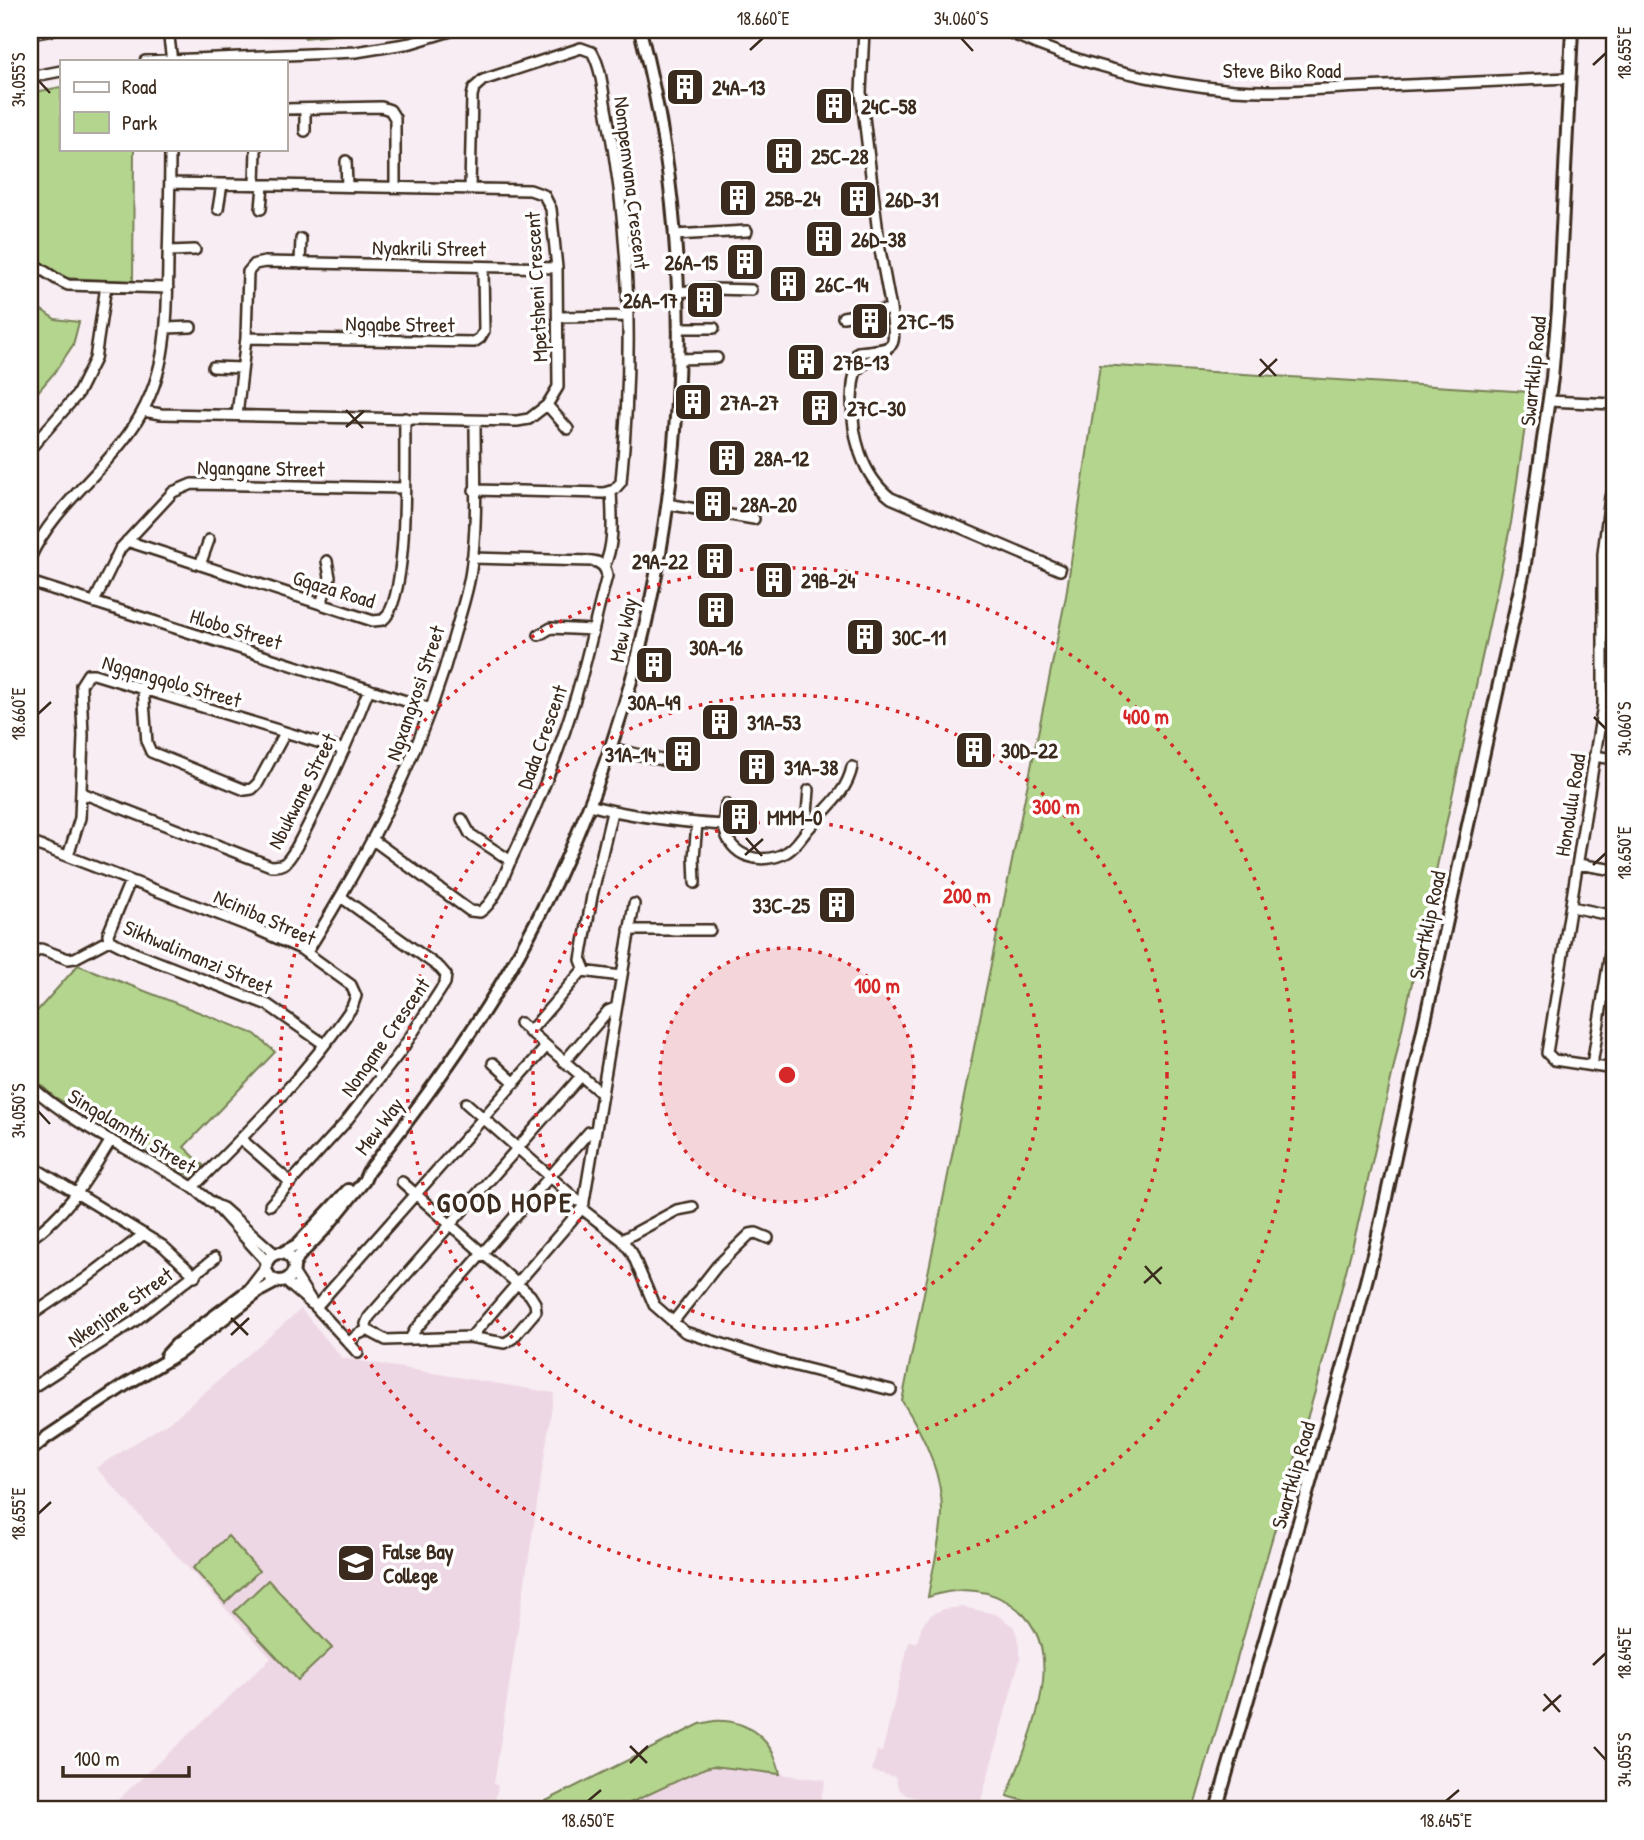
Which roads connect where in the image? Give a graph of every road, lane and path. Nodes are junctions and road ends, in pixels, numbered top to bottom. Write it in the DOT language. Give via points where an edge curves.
graph roads {
  1 [pos="52,30"];
  2 [pos="168,30"];
  3 [pos="454,30"];
  4 [pos="640,30"];
  5 [pos="864,30"];
  6 [pos="1004,30"];
  7 [pos="1572,30"];
  8 [pos="30,34"];
  9 [pos="172,60"];
  10 [pos="60,71"];
  11 [pos="30,77"];
  12 [pos="1569,78"];
  13 [pos="287,109"];
  14 [pos="305,109"];
  15 [pos="305,131"];
  16 [pos="170,150"];
  17 [pos="256,150"];
  18 [pos="346,161"];
  19 [pos="170,183"];
  20 [pos="222,184"];
  21 [pos="259,185"];
  22 [pos="347,186"];
  23 [pos="395,187"];
  24 [pos="470,189"];
  25 [pos="218,209"];
  26 [pos="261,209"];
  27 [pos="747,231"];
  28 [pos="674,235"];
  29 [pos="301,239"];
  30 [pos="195,250"];
  31 [pos="169,251"];
  32 [pos="30,262"];
  33 [pos="300,263"];
  34 [pos="484,267"];
  35 [pos="557,268"];
  36 [pos="106,286"];
  37 [pos="168,288"];
  38 [pos="751,290"];
  39 [pos="677,292"];
  40 [pos="891,309"];
  41 [pos="628,316"];
  42 [pos="559,317"];
  43 [pos="843,317"];
  44 [pos="191,327"];
  45 [pos="167,328"];
  46 [pos="678,328"];
  47 [pos="713,328"];
  48 [pos="246,338"];
  49 [pos="886,350"];
  50 [pos="858,352"];
  51 [pos="717,358"];
  52 [pos="678,359"];
  53 [pos="214,367"];
  54 [pos="242,368"];
  55 [pos="1549,401"];
  56 [pos="1614,404"];
  57 [pos="547,405"];
  58 [pos="143,411"];
  59 [pos="237,415"];
  60 [pos="405,418"];
  61 [pos="475,421"];
  62 [pos="568,429"];
  63 [pos="30,449"];
  64 [pos="404,488"];
  65 [pos="474,490"];
  66 [pos="1614,490"];
  67 [pos="611,491"];
  68 [pos="667,504"];
  69 [pos="754,519"];
  70 [pos="209,540"];
  71 [pos="127,541"];
  72 [pos="30,558"];
  73 [pos="472,558"];
  74 [pos="327,561"];
  75 [pos="200,565"];
  76 [pos="604,567"];
  77 [pos="1060,570"];
  78 [pos="30,582"];
  79 [pos="94,602"];
  80 [pos="321,604"];
  81 [pos="593,630"];
  82 [pos="539,635"];
  83 [pos="1609,656"];
  84 [pos="143,688"];
  85 [pos="369,689"];
  86 [pos="431,709"];
  87 [pos="285,733"];
  88 [pos="611,748"];
  89 [pos="344,750"];
  90 [pos="1594,756"];
  91 [pos="1614,759"];
  92 [pos="667,761"];
  93 [pos="852,767"];
  94 [pos="809,790"];
  95 [pos="82,793"];
  96 [pos="726,804"];
  97 [pos="589,805"];
  98 [pos="612,812"];
  99 [pos="462,819"];
  100 [pos="698,823"];
  101 [pos="724,825"];
  102 [pos="809,827"];
  103 [pos="373,840"];
  104 [pos="30,842"];
  105 [pos="68,856"];
  106 [pos="511,861"];
  107 [pos="1578,864"];
  108 [pos="1614,870"];
  109 [pos="130,881"];
  110 [pos="695,883"];
  111 [pos="341,897"];
  112 [pos="634,904"];
  113 [pos="1572,907"];
  114 [pos="1614,916"];
  115 [pos="1614,929"];
  116 [pos="629,930"];
  117 [pos="710,930"];
  118 [pos="109,940"];
  119 [pos="307,952"];
  120 [pos="30,955"];
  121 [pos="585,970"];
  122 [pos="621,976"];
  123 [pos="615,1009"];
  124 [pos="520,1023"];
  125 [pos="529,1032"];
  126 [pos="324,1044"];
  127 [pos="546,1046"];
  128 [pos="564,1062"];
  129 [pos="493,1063"];
  130 [pos="1592,1065"];
  131 [pos="1614,1069"];
  132 [pos="581,1076"];
  133 [pos="515,1083"];
  134 [pos="30,1085"];
  135 [pos="601,1093"];
  136 [pos="466,1103"];
  137 [pos="483,1119"];
  138 [pos="595,1131"];
  139 [pos="241,1139"];
  140 [pos="111,1140"];
  141 [pos="518,1148"];
  142 [pos="30,1165"];
  143 [pos="368,1172"];
  144 [pos="550,1177"];
  145 [pos="290,1182"];
  146 [pos="402,1182"];
  147 [pos="193,1187"];
  148 [pos="77,1194"];
  149 [pos="416,1195"];
  150 [pos="270,1205"];
  151 [pos="583,1206"];
  152 [pos="693,1208"];
  153 [pos="450,1224"];
  154 [pos="144,1234"];
  155 [pos="768,1238"];
  156 [pos="30,1239"];
  157 [pos="622,1240"];
  158 [pos="483,1253"];
  159 [pos="215,1258"];
  160 [pos="272,1259"];
  161 [pos="293,1269"];
  162 [pos="195,1276"];
  163 [pos="281,1281"];
  164 [pos="517,1283"];
  165 [pos="315,1306"];
  166 [pos="30,1316"];
  167 [pos="673,1322"];
  168 [pos="366,1330"];
  169 [pos="471,1337"];
  170 [pos="410,1339"];
  171 [pos="349,1343"];
  172 [pos="358,1353"];
  173 [pos="162,1361"];
  174 [pos="30,1389"];
  175 [pos="891,1390"];
  176 [pos="47,1437"];
  177 [pos="30,1444"];
  178 [pos="30,1451"];
  179 [pos="1216,1810"];
  1 -- 8 [label="street"];
  2 -- 9 [label="street"];
  3 -- 9 [label="street" via="356,52"];
  4 -- 28 [label="main road, Mew Way" via="667,161"];
  5 -- 40 [label="street" via="861,92"];
  6 -- 12 [label="street, Steve Biko Road" via="1127,72 1235,90"];
  7 -- 12 [label="main road, Swartklip Road"];
  10 -- 11 [label="street"];
  12 -- 55 [label="main road, Swartklip Road"];
  13 -- 14 [label="street"];
  14 -- 15 [label="street"];
  14 -- 23 [label="street" via="390,110 395,118"];
  16 -- 19 [label="street"];
  17 -- 21 [label="street"];
  18 -- 22 [label="street"];
  19 -- 20 [label="street, Mpetsheni Crescent"];
  19 -- 31 [label="street"];
  20 -- 21 [label="street, Mpetsheni Crescent"];
  20 -- 25 [label="street"];
  21 -- 22 [label="street, Mpetsheni Crescent"];
  21 -- 26 [label="street"];
  22 -- 23 [label="street, Mpetsheni Crescent"];
  23 -- 24 [label="street, Mpetsheni Crescent"];
  24 -- 35 [label="street, Mpetsheni Crescent" via="530,190 544,195 551,209"];
  24 -- 41 [label="street, Nompemvana Crescent" via="475,86 581,48 592,52 617,175"];
  27 -- 28 [label="street"];
  28 -- 39 [label="main road, Mew Way"];
  29 -- 33 [label="street"];
  30 -- 31 [label="street"];
  31 -- 37 [label="street"];
  32 -- 36 [label="street" via="65,284"];
  33 -- 34 [label="street, Nyakrili Street"];
  33 -- 48 [label="street, Nyakrili Street" via="265,262 250,269"];
  34 -- 35 [label="street, Nyakrili Street"];
  34 -- 48 [label="street, Ngqabe Street" via="484,331 474,342"];
  35 -- 42 [label="street, Mpetsheni Crescent"];
  36 -- 37 [label="street"];
  36 -- 63 [label="street" via="98,351 90,371 73,401"];
  37 -- 45 [label="street"];
  38 -- 39 [label="street"];
  39 -- 46 [label="main road, Mew Way"];
  40 -- 43 [label="street"];
  40 -- 49 [label="street" via="894,342"];
  41 -- 42 [label="street"];
  41 -- 67 [label="street, Nompemvana Crescent" via="625,442 621,482"];
  42 -- 57 [label="street, Mpetsheni Crescent" via="558,387"];
  44 -- 45 [label="street"];
  45 -- 58 [label="street" via="161,365"];
  46 -- 47 [label="street"];
  46 -- 52 [label="main road, Mew Way"];
  48 -- 54 [label="street, Nyakrili Street"];
  49 -- 50 [label="street"];
  49 -- 77 [label="street" via="858,369 853,390 856,439 873,481 891,498"];
  51 -- 52 [label="street"];
  52 -- 68 [label="main road, Mew Way"];
  53 -- 54 [label="street"];
  54 -- 59 [label="street, Nyakrili Street"];
  55 -- 56 [label="street"];
  55 -- 179 [label="main road, Swartklip Road" via="1524,570 1377,1239"];
  57 -- 61 [label="street" via="525,420"];
  57 -- 62 [label="street"];
  58 -- 59 [label="street"];
  58 -- 72 [label="street" via="124,440 50,524"];
  59 -- 60 [label="street"];
  60 -- 61 [label="street"];
  60 -- 64 [label="street, Gqaza Road"];
  61 -- 65 [label="street, Ngxangxosi Street"];
  64 -- 71 [label="street, Ngangane Street" via="188,485 173,492"];
  64 -- 80 [label="street, Gqaza Road" via="402,560 388,615 373,621"];
  65 -- 67 [label="street"];
  65 -- 73 [label="street, Ngxangxosi Street"];
  66 -- 83 [label="street, Honolulu Road" via="1603,554"];
  67 -- 76 [label="street, Dada Crescent" via="611,537"];
  68 -- 69 [label="street"];
  68 -- 88 [label="main road, Mew Way" via="640,646"];
  70 -- 75 [label="street"];
  71 -- 75 [label="street, Gqaza Road"];
  71 -- 79 [label="street, Ngangane Street"];
  73 -- 76 [label="street" via="593,561"];
  73 -- 86 [label="street, Ngxangxosi Street" via="454,638"];
  74 -- 80 [label="street" via="330,577"];
  75 -- 80 [label="street, Gqaza Road"];
  76 -- 81 [label="street, Dada Crescent" via="607,576"];
  78 -- 79 [label="street, Hlobo Street"];
  79 -- 85 [label="street, Hlobo Street"];
  81 -- 82 [label="street" via="551,628"];
  81 -- 106 [label="street, Dada Crescent" via="554,760"];
  83 -- 90 [label="street, Honolulu Road"];
  84 -- 87 [label="street, Ngqangqolo Street"];
  84 -- 87 [label="street" via="151,752 245,790 258,783"];
  84 -- 95 [label="street, Ngqangqolo Street" via="94,674 83,678"];
  85 -- 86 [label="street, Hlobo Street"];
  85 -- 89 [label="street, Nbukwane Street"];
  86 -- 103 [label="street, Ngxangxosi Street"];
  87 -- 89 [label="street, Ngqangqolo Street"];
  88 -- 92 [label="street"];
  88 -- 97 [label="main road, Mew Way"];
  89 -- 95 [label="street, Nbukwane Street" via="293,852 280,866"];
  90 -- 91 [label="street"];
  90 -- 107 [label="street, Honolulu Road"];
  93 -- 102 [label="street" via="850,778 829,808"];
  94 -- 102 [label="street"];
  95 -- 105 [label="street, Ngqangqolo Street"];
  96 -- 101 [label="street"];
  97 -- 98 [label="street"];
  97 -- 143 [label="main road, Mew Way" via="503,982"];
  98 -- 100 [label="street"];
  98 -- 121 [label="street" via="581,960"];
  99 -- 106 [label="street" via="470,834"];
  100 -- 101 [label="street"];
  100 -- 110 [label="street"];
  101 -- 102 [label="street" via="740,854 762,859 789,851"];
  103 -- 106 [label="street, Dada Crescent" via="477,913 487,906"];
  103 -- 111 [label="street, Ngxangxosi Street"];
  104 -- 105 [label="street, Nciniba Street"];
  105 -- 109 [label="street, Nciniba Street"];
  107 -- 108 [label="street"];
  107 -- 113 [label="street, Honolulu Road"];
  109 -- 118 [label="street, Sikhwalimanzi Street"];
  109 -- 119 [label="street, Nciniba Street"];
  111 -- 119 [label="street, Ngxangxosi Street"];
  111 -- 145 [label="street, Nonqane Crescent" via="440,968 446,979 401,1051 344,1124"];
  112 -- 116 [label="street"];
  113 -- 114 [label="street"];
  113 -- 130 [label="street, Honolulu Road" via="1547,1053 1554,1060"];
  115 -- 130 [label="street"];
  116 -- 117 [label="street"];
  116 -- 122 [label="street"];
  118 -- 120 [label="street" via="75,958 61,958 41,949"];
  118 -- 126 [label="street, Sikhwalimanzi Street" via="268,1005"];
  119 -- 126 [label="street, Nciniba Street" via="355,990 352,1007"];
  121 -- 122 [label="street"];
  121 -- 125 [label="street"];
  122 -- 123 [label="street"];
  123 -- 128 [label="street" via="608,1011"];
  123 -- 135 [label="street"];
  124 -- 125 [label="street"];
  125 -- 127 [label="street"];
  126 -- 139 [label="street, Nciniba Street"];
  127 -- 128 [label="street"];
  127 -- 133 [label="street"];
  128 -- 132 [label="street"];
  129 -- 133 [label="street"];
  130 -- 131 [label="street, Honolulu Road"];
  132 -- 135 [label="street"];
  132 -- 141 [label="street"];
  133 -- 137 [label="street"];
  134 -- 140 [label="street, Sinqolamthi Street"];
  135 -- 138 [label="street"];
  136 -- 137 [label="street"];
  137 -- 141 [label="street"];
  137 -- 149 [label="street"];
  138 -- 144 [label="street" via="589,1132"];
  138 -- 151 [label="street"];
  139 -- 145 [label="street"];
  139 -- 147 [label="street, Nciniba Street"];
  140 -- 147 [label="street, Sinqolamthi Street"];
  140 -- 148 [label="street"];
  141 -- 144 [label="street"];
  141 -- 153 [label="street"];
  142 -- 148 [label="street, Nkenjane Street"];
  143 -- 160 [label="main road, Mew Way" via="297,1245"];
  143 -- 161 [label="main road, Mew Way"];
  144 -- 151 [label="street"];
  144 -- 158 [label="street"];
  145 -- 150 [label="street, Nonqane Crescent"];
  146 -- 149 [label="street"];
  147 -- 160 [label="street, Sinqolamthi Street"];
  148 -- 154 [label="street, Nkenjane Street"];
  148 -- 156 [label="street" via="57,1220"];
  149 -- 153 [label="street"];
  149 -- 165 [label="street"];
  151 -- 157 [label="street"];
  151 -- 164 [label="street"];
  152 -- 157 [label="street" via="677,1210"];
  153 -- 158 [label="street"];
  153 -- 168 [label="street" via="369,1317"];
  154 -- 162 [label="street, Nkenjane Street"];
  154 -- 166 [label="street, Nkenjane Street"];
  155 -- 167 [label="street" via="750,1234 705,1280"];
  157 -- 167 [label="street" via="654,1305"];
  158 -- 164 [label="street"];
  158 -- 170 [label="street"];
  159 -- 162 [label="street, Nkenjane Street"];
  160 -- 161 [label="main road" via="290,1257"];
  160 -- 163 [label="main road" via="270,1277"];
  160 -- 173 [label="main road, Mew Way" via="249,1290 176,1345"];
  161 -- 163 [label="main road, Mew Way"];
  161 -- 165 [label="street"];
  162 -- 174 [label="street, Nkenjane Street"];
  163 -- 165 [label="street"];
  163 -- 173 [label="main road, Mew Way" via="261,1290"];
  164 -- 169 [label="street"];
  164 -- 169 [label="street" via="532,1297 536,1311 507,1342"];
  165 -- 171 [label="street"];
  167 -- 175 [label="street" via="685,1332 776,1361"];
  168 -- 170 [label="street" via="383,1339"];
  168 -- 171 [label="street"];
  169 -- 170 [label="street"];
  171 -- 172 [label="street"];
  173 -- 176 [label="main road, Mew Way"];
  176 -- 177 [label="main road, Mew Way"];
  176 -- 178 [label="main road, Mew Way"];
}
